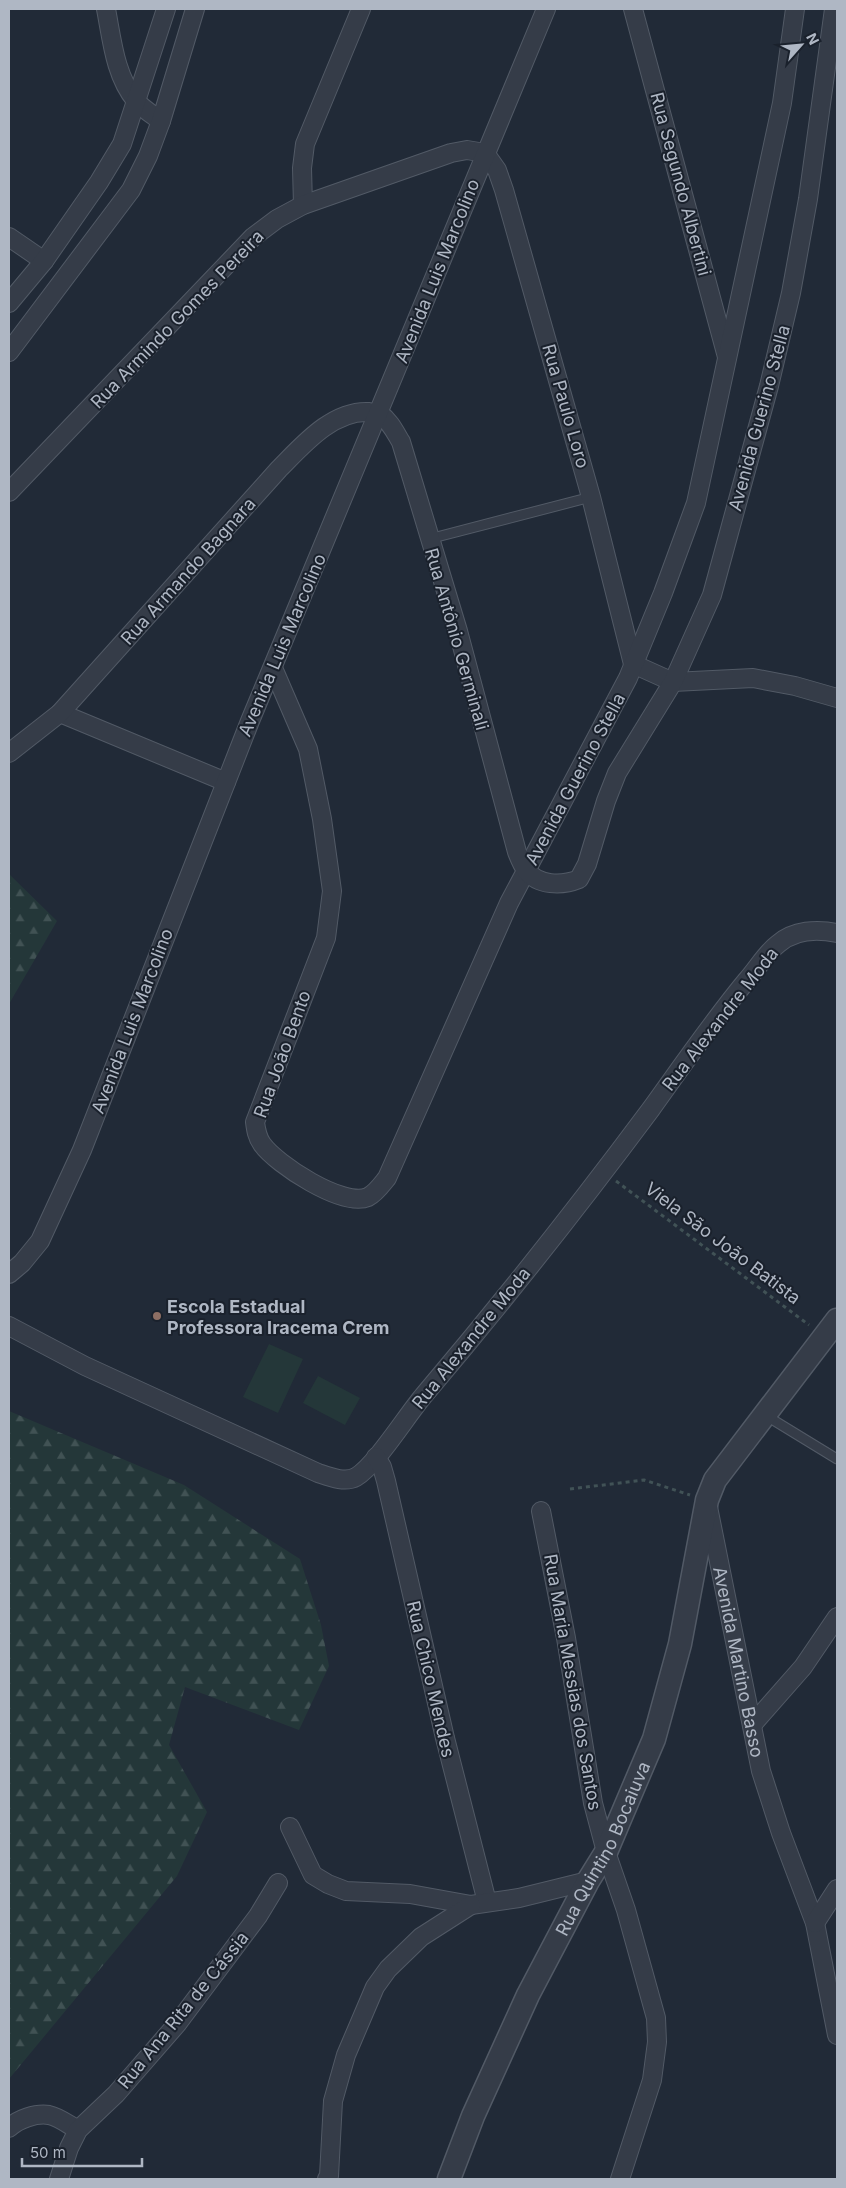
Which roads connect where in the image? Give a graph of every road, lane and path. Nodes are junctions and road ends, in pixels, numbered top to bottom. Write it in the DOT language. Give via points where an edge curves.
graph roads {
  1 [pos="106,9"];
  2 [pos="166,9"];
  3 [pos="196,9"];
  4 [pos="361,9"];
  5 [pos="546,9"];
  6 [pos="633,9"];
  7 [pos="795,9"];
  8 [pos="834,9"];
  9 [pos="137,102"];
  10 [pos="161,121"];
  11 [pos="485,153"];
  12 [pos="303,205"];
  13 [pos="9,237"];
  14 [pos="44,260"];
  15 [pos="9,303"];
  16 [pos="9,352"];
  17 [pos="727,360"];
  18 [pos="379,413"];
  19 [pos="9,492"];
  20 [pos="591,497"];
  21 [pos="429,539"];
  22 [pos="633,664"];
  23 [pos="273,668"];
  24 [pos="673,682"];
  25 [pos="837,698"];
  26 [pos="60,713"];
  27 [pos="9,753"];
  28 [pos="226,782"];
  29 [pos="526,870"];
  30 [pos="837,933"];
  31 [pos="604,1172"];
  32 [pos="9,1274"];
  33 [pos="9,1326"];
  34 [pos="831,1329"];
  35 [pos="765,1415"];
  36 [pos="376,1457"];
  37 [pos="837,1459"];
  38 [pos="570,1489"];
  39 [pos="707,1500"];
  40 [pos="541,1512"];
  41 [pos="837,1617"];
  42 [pos="752,1725"];
  43 [pos="290,1827"];
  44 [pos="606,1852"];
  45 [pos="588,1881"];
  46 [pos="278,1883"];
  47 [pos="837,1889"];
  48 [pos="479,1904"];
  49 [pos="815,1923"];
  50 [pos="837,2035"];
  51 [pos="9,2128"];
  52 [pos="78,2130"];
  53 [pos="59,2179"];
  54 [pos="326,2179"];
  55 [pos="449,2179"];
  56 [pos="620,2179"];
  1 -- 9 [label="street" via="116,60"];
  2 -- 9 [label="street"];
  3 -- 10 [label="street"];
  4 -- 12 [label="street" via="305,144"];
  5 -- 11 [label="street, Avenida Luis Marcolino"];
  6 -- 17 [label="street, Rua Segundo Albertini"];
  7 -- 17 [label="street, Avenida Guerino Stella" via="782,103"];
  8 -- 24 [label="street, Avenida Guerino Stella" via="808,199 769,386 712,595"];
  9 -- 10 [label="street"];
  9 -- 14 [label="street" via="122,144"];
  10 -- 16 [label="street" via="131,190"];
  11 -- 12 [label="street, Rua Armindo Gomes Pereira" via="467,150 451,153"];
  11 -- 18 [label="street, Avenida Luis Marcolino"];
  11 -- 20 [label="street, Rua Paulo Loro" via="497,170 504,190"];
  12 -- 19 [label="street, Rua Armindo Gomes Pereira" via="253,237"];
  13 -- 14 [label="street"];
  14 -- 15 [label="street"];
  17 -- 22 [label="street, Avenida Guerino Stella" via="696,503"];
  18 -- 21 [label="street, Rua Antônio Germinali" via="393,426 401,442"];
  18 -- 23 [label="street, Avenida Luis Marcolino"];
  18 -- 26 [label="street, Rua Armando Bagnara" via="358,412 336,420 307,441"];
  20 -- 21 [label="lane"];
  20 -- 22 [label="street, Rua Paulo Loro"];
  21 -- 29 [label="street, Rua Antônio Germinali" via="458,631 517,852"];
  22 -- 24 [label="street"];
  22 -- 29 [label="street, Avenida Guerino Stella"];
  23 -- 28 [label="street, Avenida Luis Marcolino"];
  23 -- 29 [label="street, Rua João Bento" via="308,749 332,892 326,938 255,1122 262,1145 286,1168 352,1199 368,1197 388,1178"];
  24 -- 25 [label="street" via="753,678"];
  24 -- 29 [label="street, Avenida Guerino Stella" via="618,773 606,801 588,864 578,879 568,884 548,883"];
  26 -- 27 [label="street, Rua Armando Bagnara"];
  26 -- 28 [label="street"];
  28 -- 32 [label="street, Avenida Luis Marcolino" via="82,1150 40,1241"];
  30 -- 31 [label="street, Rua Alexandre Moda" via="823,930 805,932 778,944 734,996"];
  31 -- 34 [label="path, Viela São João Batista"];
  31 -- 36 [label="street, Rua Alexandre Moda"];
  33 -- 36 [label="street, Rua Alexandre Moda" via="85,1366 318,1473 348,1479 357,1476"];
  34 -- 35 [label="street"];
  35 -- 37 [label="lane"];
  35 -- 39 [label="street" via="716,1480"];
  36 -- 48 [label="street, Rua Chico Mendes" via="386,1481"];
  38 -- 39 [label="path" via="644,1480"];
  39 -- 42 [label="street, Avenida Martino Basso"];
  39 -- 44 [label="street, Rua Quintino Bocaiuva" via="680,1644 654,1739"];
  40 -- 44 [label="street, Rua Maria Messias dos Santos" via="593,1803"];
  41 -- 42 [label="street" via="803,1667"];
  42 -- 49 [label="street, Avenida Martino Basso" via="764,1780"];
  43 -- 48 [label="street" via="313,1875 328,1884 346,1891 410,1894"];
  44 -- 45 [label="street, Rua Quintino Bocaiuva"];
  44 -- 56 [label="street, Rua Maria Messias dos Santos" via="656,2018 657,2042 652,2080"];
  45 -- 48 [label="street"];
  45 -- 55 [label="street, Rua Quintino Bocaiuva" via="528,1996 473,2116"];
  46 -- 52 [label="street, Rua Ana Rita de Cássia" via="258,1916 177,2024 116,2094"];
  47 -- 49 [label="street"];
  48 -- 54 [label="street" via="421,1937 388,1969 375,1987 346,2054 333,2101 329,2176"];
  49 -- 50 [label="street, Avenida Martino Basso"];
  51 -- 52 [label="street" via="13,2123 33,2116 50,2115"];
  52 -- 53 [label="street"];
}
